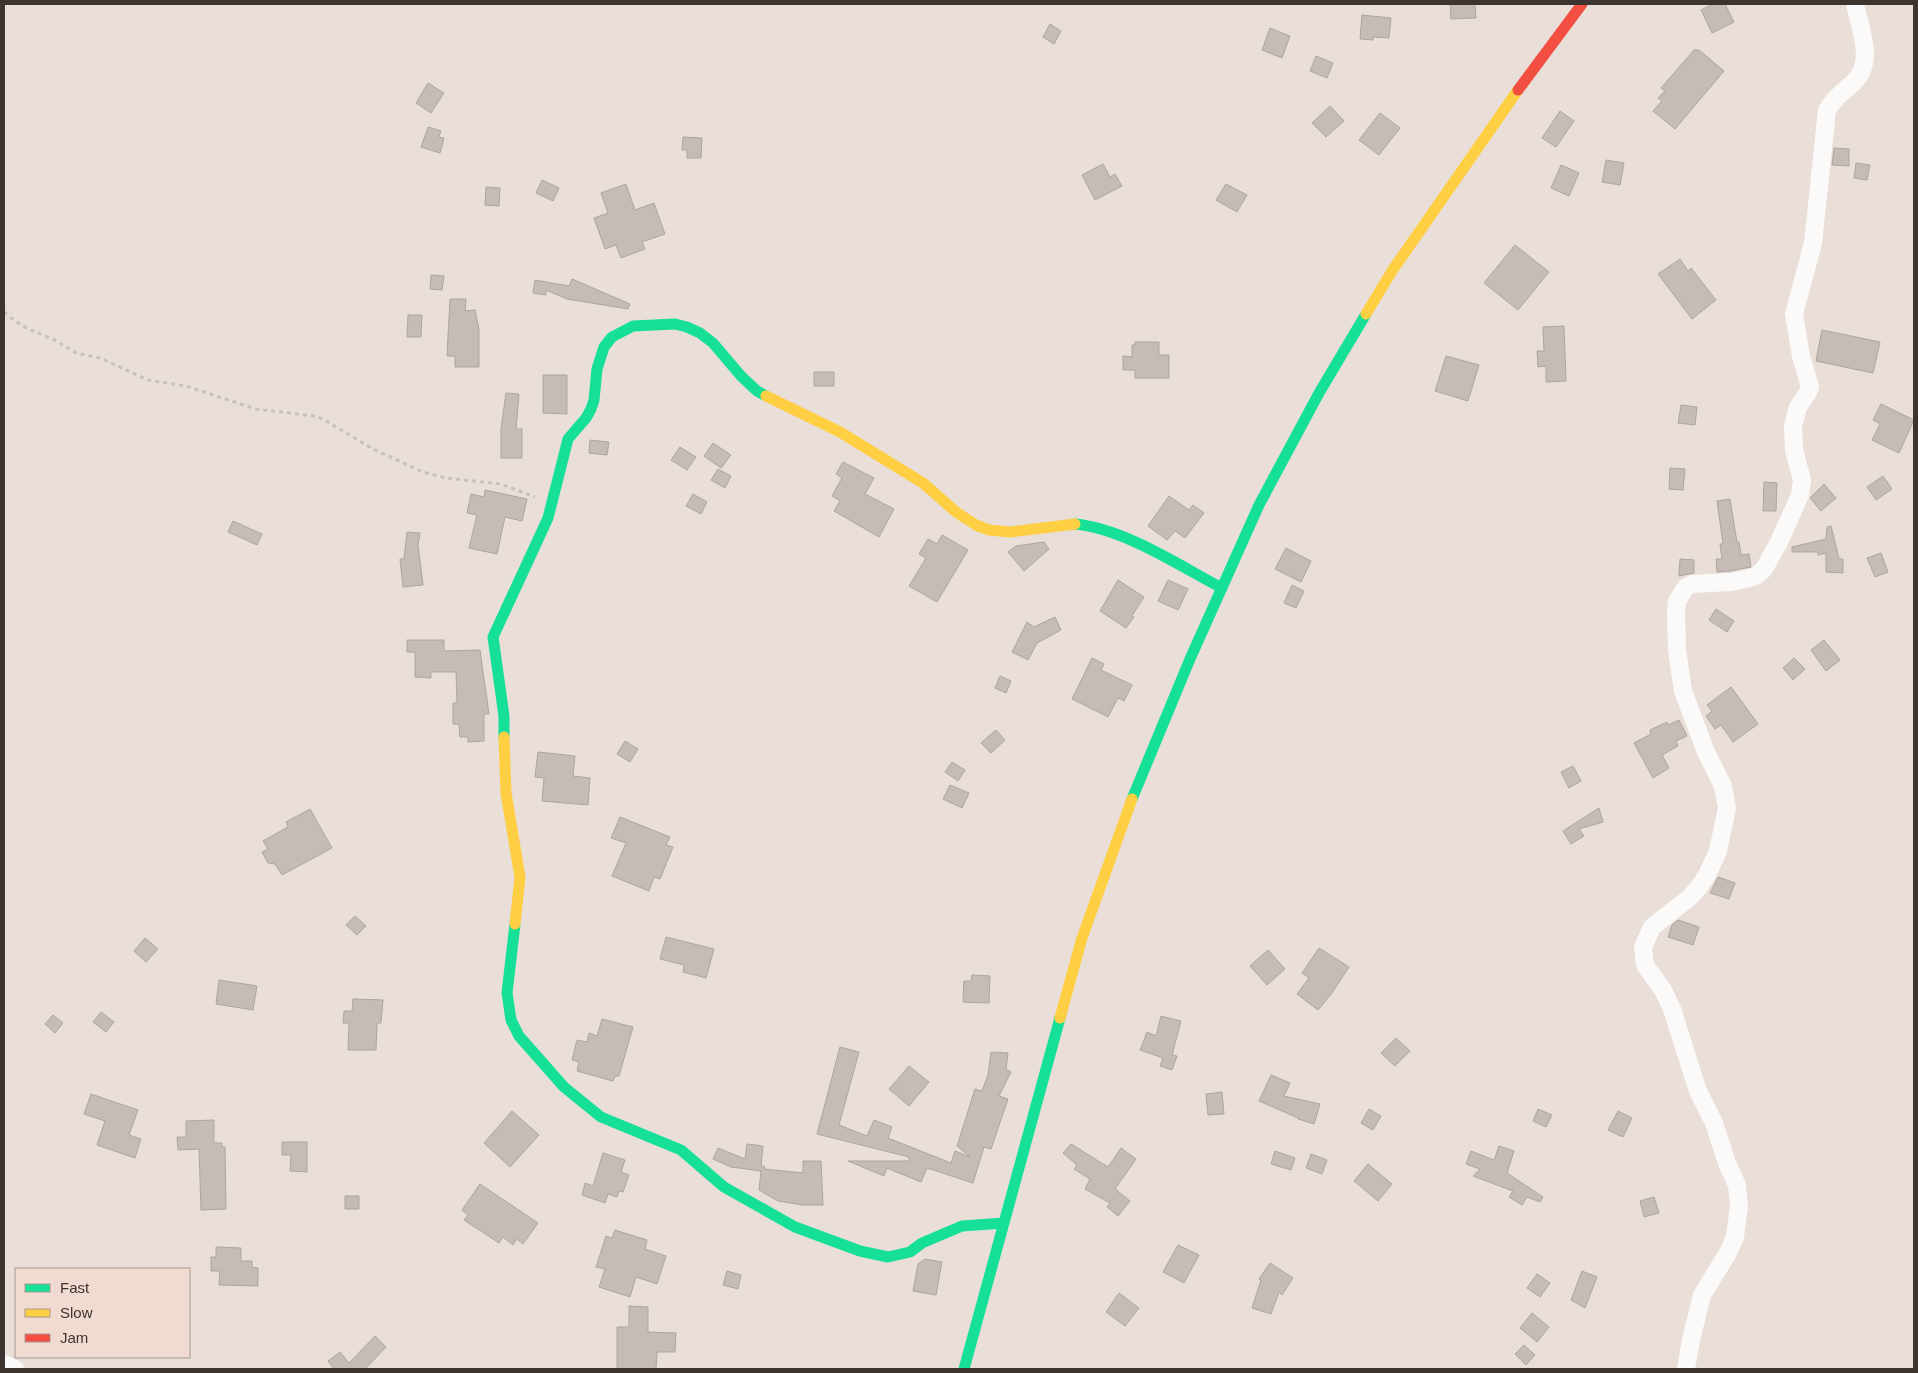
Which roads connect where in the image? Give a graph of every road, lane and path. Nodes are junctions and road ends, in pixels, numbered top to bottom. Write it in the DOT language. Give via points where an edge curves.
graph roads {
  1 [pos="1582,4"];
  2 [pos="1855,4"];
  3 [pos="4,312"];
  4 [pos="552,504"];
  5 [pos="1222,588"];
  6 [pos="1004,1223"];
  7 [pos="4,1364"];
  8 [pos="15,1369"];
  9 [pos="964,1369"];
  10 [pos="1686,1369"];
  1 -- 5 [label="main road" via="1392,270 1319,393 1259,505"];
  2 -- 10 [label="street" via="1865,59 1856,81 1838,95 1827,110 1813,243 1794,314 1810,387 1798,407 1793,426 1794,450 1802,480 1800,495 1764,570 1756,576 1731,582 1692,584 1686,587 1677,601 1677,650 1683,691 1723,786 1727,808 1718,851 1707,875 1688,898 1652,927 1643,947 1645,965 1672,1009 1698,1091 1714,1123 1737,1185 1738,1206 1735,1237 1702,1295"];
  3 -- 4 [label="path" via="28,329 76,353 100,358 148,380 186,386 256,409 323,419 373,449 423,472 501,484"];
  4 -- 5 [label="main road" via="568,439 586,418 594,400 597,369 604,347 612,337 633,326 675,324 694,330 713,343 757,391 840,432 923,484 976,525 1010,532 1076,524 1094,526 1140,545"];
  4 -- 6 [label="main road" via="493,637 504,716 506,793 520,877 507,993 511,1020 519,1036 564,1086 601,1116 680,1150 724,1187 795,1227 860,1251 888,1257 910,1252 922,1243 962,1226"];
  5 -- 6 [label="main road" via="1133,795 1082,938"];
  6 -- 9 [label="main road"];
  7 -- 8 [label="street"];
}
